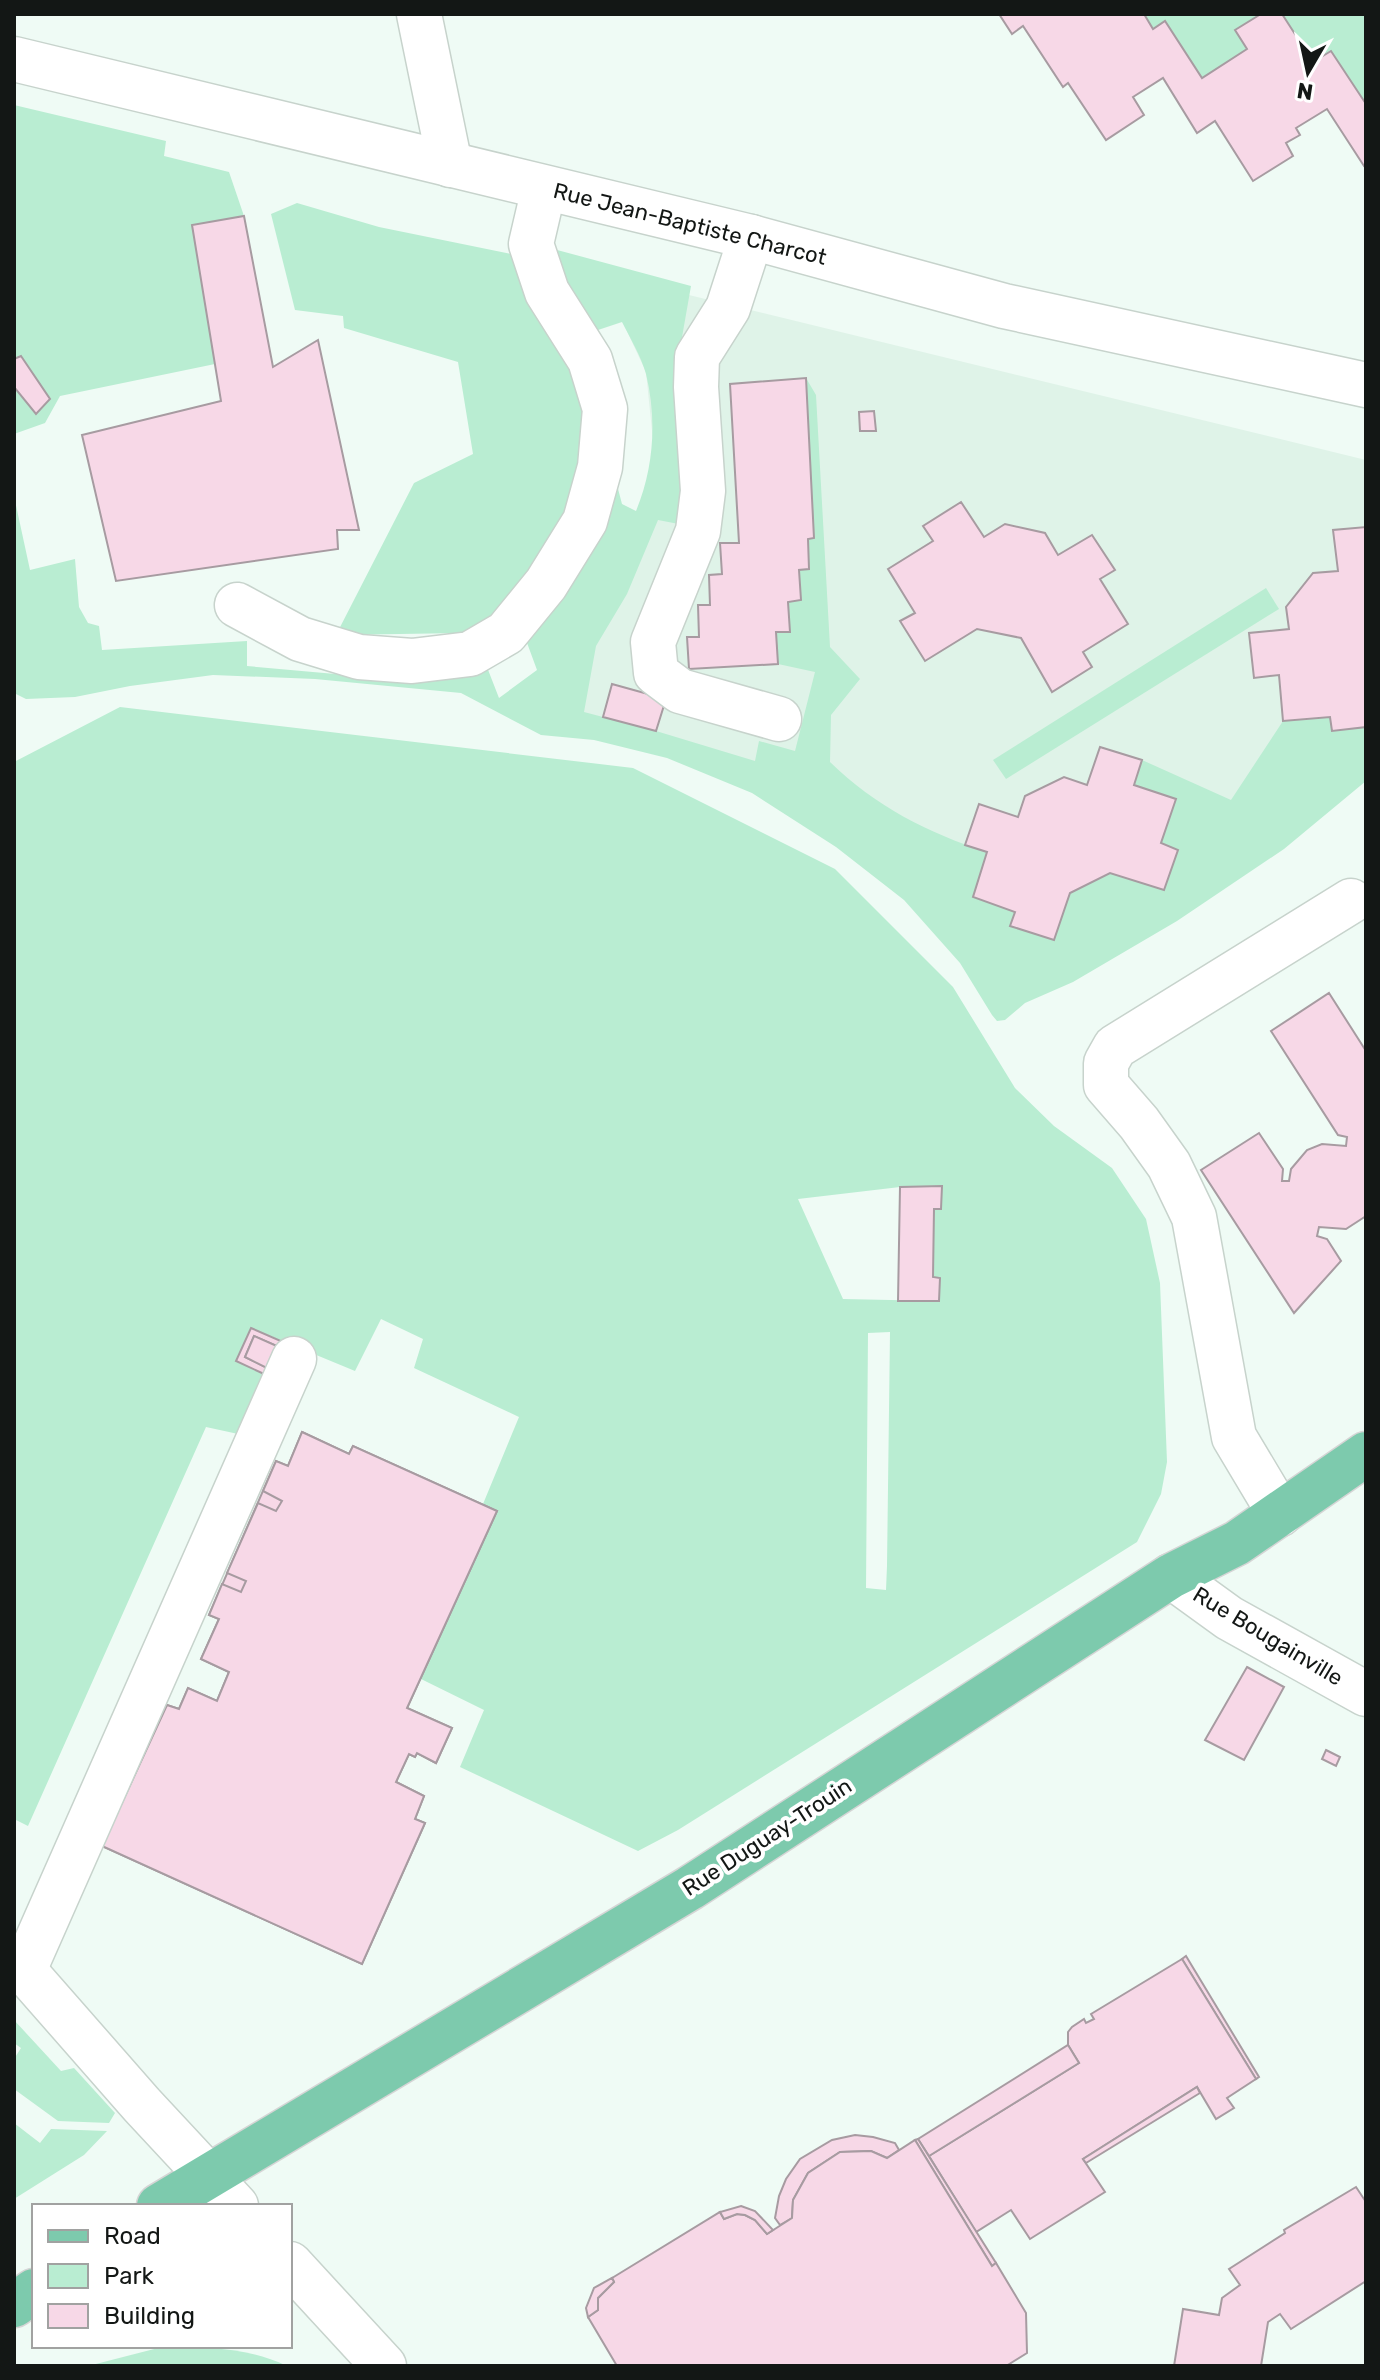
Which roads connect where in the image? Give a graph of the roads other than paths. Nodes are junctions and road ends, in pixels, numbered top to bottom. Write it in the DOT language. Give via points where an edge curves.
graph roads {
  1 [pos="419,14"];
  2 [pos="14,59"];
  3 [pos="450,165"];
  4 [pos="544,188"];
  5 [pos="751,237"];
  6 [pos="1366,385"];
  7 [pos="237,605"];
  8 [pos="779,719"];
  9 [pos="1351,901"];
  10 [pos="294,1359"];
  11 [pos="1366,1454"];
  12 [pos="1280,1514"];
  13 [pos="1171,1576"];
  14 [pos="1366,1694"];
  15 [pos="19,1965"];
  16 [pos="222,2191"];
  17 [pos="167,2204"];
  18 [pos="292,2266"];
  19 [pos="32,2279"];
  20 [pos="14,2290"];
  21 [pos="32,2292"];
  22 [pos="14,2305"];
  23 [pos="384,2366"];
  1 -- 3 [label="street"];
  2 -- 3 [label="street, Rue Jean-Baptiste Charcot"];
  3 -- 4 [label="street, Rue Jean-Baptiste Charcot"];
  4 -- 5 [label="street, Rue Jean-Baptiste Charcot"];
  4 -- 7 [label="street" via="531,244 547,292 590,360 605,409 600,467 585,521 546,584 506,633 470,654 412,661 359,657 300,639"];
  5 -- 6 [label="street, Rue Jean-Baptiste Charcot" via="1004,306"];
  5 -- 8 [label="street" via="728,308 697,357 703,491 698,531 653,642 656,673 680,691"];
  9 -- 12 [label="street" via="1115,1047 1106,1063 1106,1085 1169,1165 1194,1217 1234,1437"];
  10 -- 15 [label="street"];
  11 -- 12 [label="main road, Rue Duguay-Trouin"];
  12 -- 13 [label="main road, Rue Duguay-Trouin"];
  13 -- 14 [label="street, Rue Bougainville" via="1229,1618"];
  13 -- 16 [label="main road, Rue Duguay-Trouin"];
  15 -- 16 [label="street"];
  16 -- 17 [label="main road, Rue Duguay-Trouin"];
  18 -- 23 [label="street"];
  19 -- 20 [label="main road"];
  21 -- 22 [label="main road"];
}
